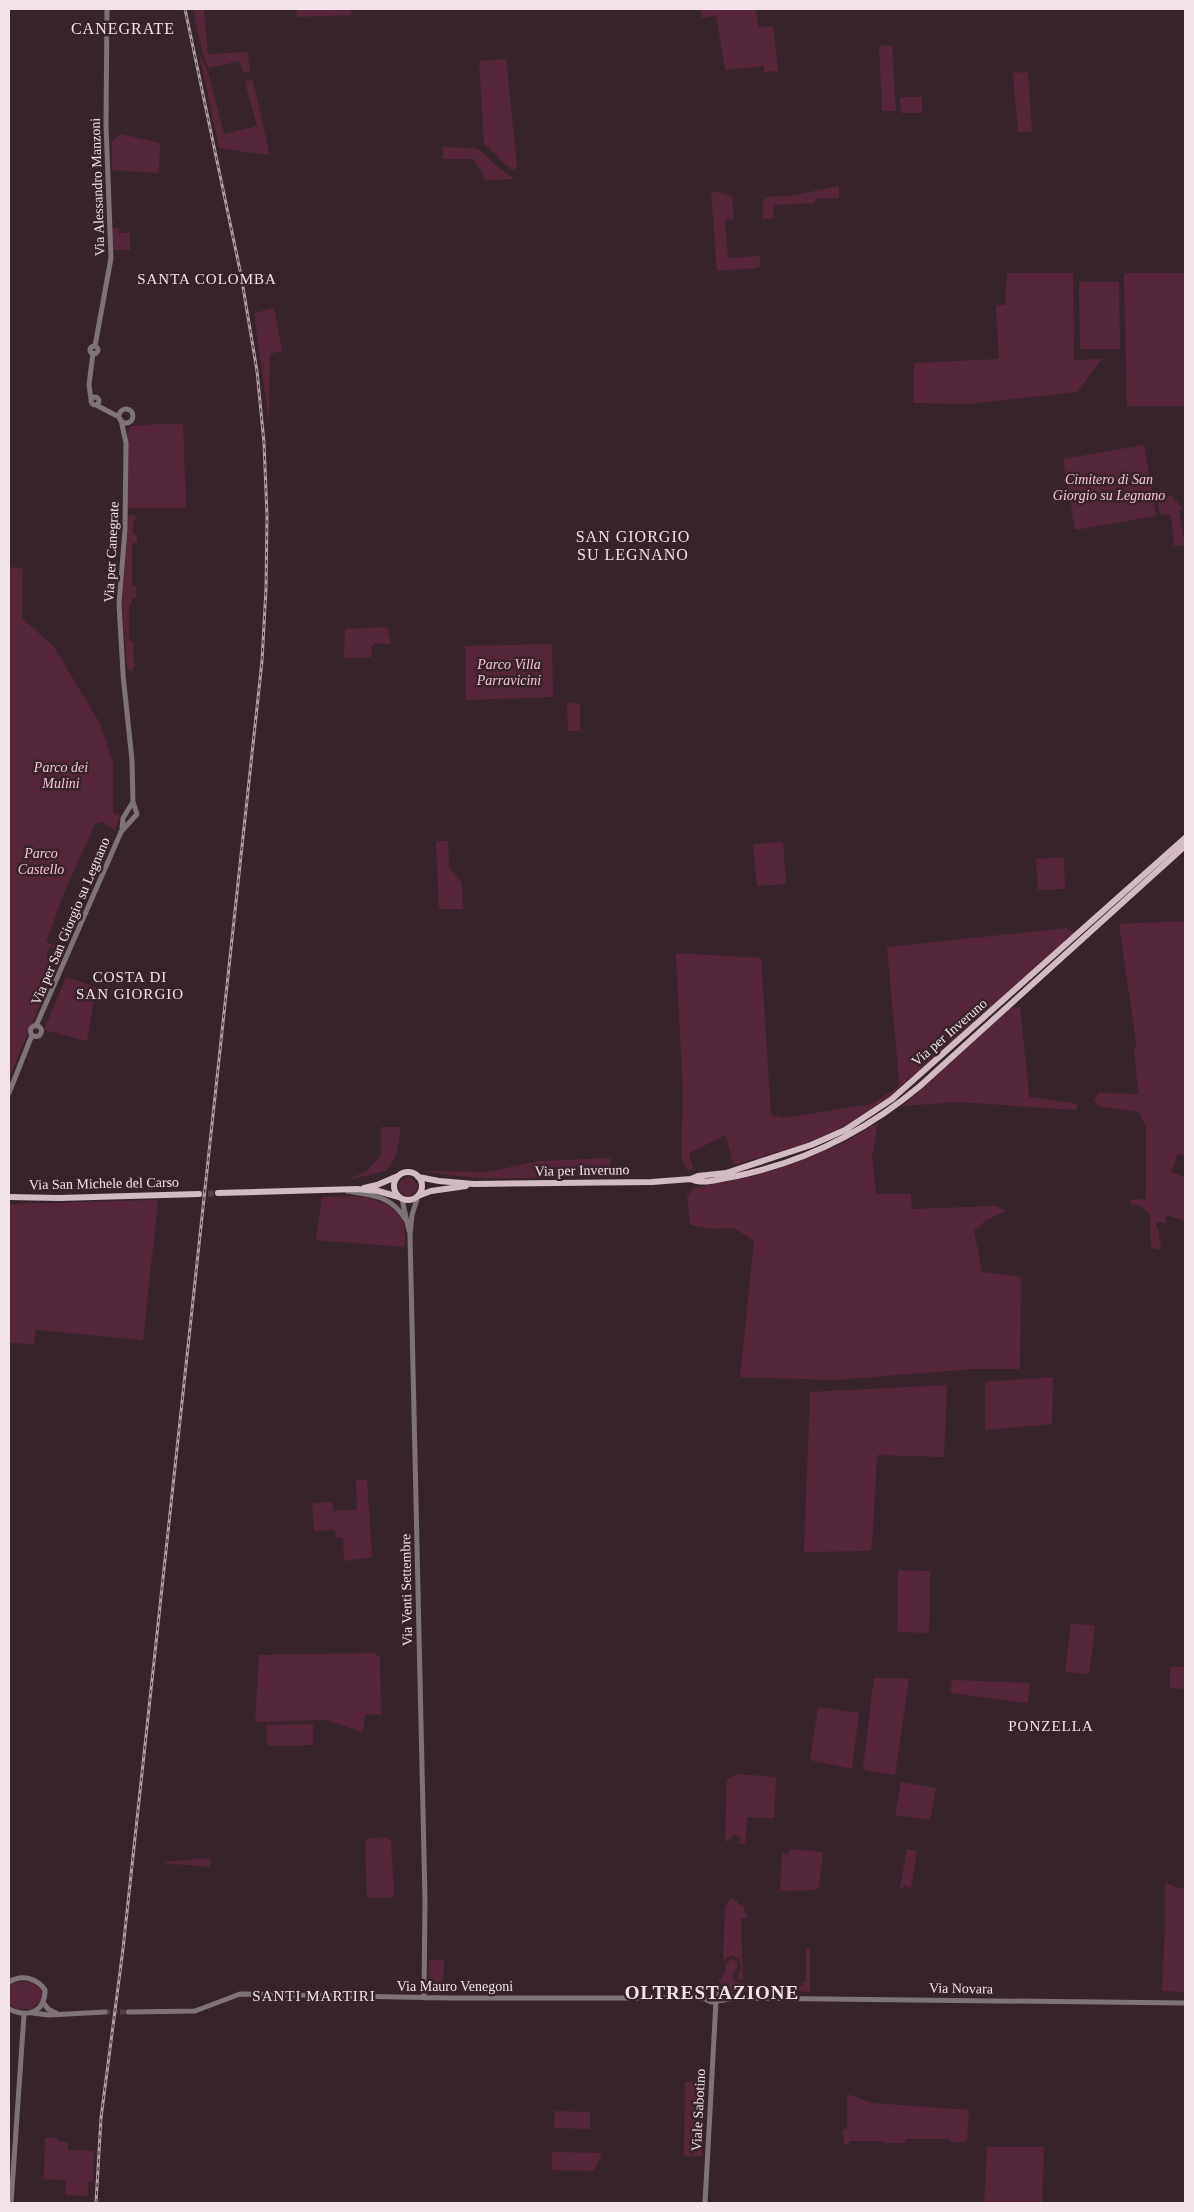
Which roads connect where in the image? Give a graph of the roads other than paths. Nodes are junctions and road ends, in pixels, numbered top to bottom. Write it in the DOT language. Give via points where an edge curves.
graph roads {
  1 [pos="107,9"];
  2 [pos="109,410"];
  3 [pos="121,410"];
  4 [pos="120,419"];
  5 [pos="130,422"];
  6 [pos="125,436"];
  7 [pos="133,810"];
  8 [pos="126,821"];
  9 [pos="1185,838"];
  10 [pos="1185,846"];
  11 [pos="37,1026"];
  12 [pos="34,1036"];
  13 [pos="9,1093"];
  14 [pos="398,1176"];
  15 [pos="418,1177"];
  16 [pos="691,1179"];
  17 [pos="474,1184"];
  18 [pos="357,1189"];
  19 [pos="339,1190"];
  20 [pos="218,1193"];
  21 [pos="199,1194"];
  22 [pos="418,1196"];
  23 [pos="9,1197"];
  24 [pos="400,1198"];
  25 [pos="406,1220"];
  26 [pos="410,1235"];
  27 [pos="9,1982"];
  28 [pos="704,1990"];
  29 [pos="720,1992"];
  30 [pos="424,1998"];
  31 [pos="689,1998"];
  32 [pos="736,1998"];
  33 [pos="707,2000"];
  34 [pos="717,2001"];
  35 [pos="43,2002"];
  36 [pos="1185,2002"];
  37 [pos="9,2008"];
  38 [pos="105,2012"];
  39 [pos="128,2012"];
  40 [pos="31,2013"];
  41 [pos="56,2013"];
  42 [pos="24,2015"];
  43 [pos="714,2018"];
  44 [pos="11,2203"];
  45 [pos="705,2203"];
  1 -- 2 [label="street, Via Alessandro Manzoni" via="106,125 111,258 95,346 98,351 93,354 89,384 92,397"];
  2 -- 3 [label="street, Via Alessandro Manzoni"];
  2 -- 4 [label="street, Via Alessandro Manzoni"];
  3 -- 4 [label="street"];
  3 -- 5 [label="street" via="132,411"];
  4 -- 5 [label="street"];
  4 -- 6 [label="street, Via per Canegrate"];
  5 -- 6 [label="street, Via per Canegrate"];
  6 -- 7 [label="street, Via per Canegrate" via="125,530 119,604"];
  7 -- 8 [label="street"];
  7 -- 8 [label="street" via="136,816"];
  8 -- 11 [label="street, Via per San Giorgio su Legnano"];
  9 -- 16 [label="main road, Via per Inveruno" via="892,1099 845,1130 811,1145 726,1173"];
  10 -- 16 [label="main road, Via per Inveruno" via="920,1086 879,1117 830,1145 775,1167 719,1179"];
  11 -- 12 [label="street, Via per San Giorgio su Legnano" via="31,1030"];
  11 -- 12 [label="street, Via per San Giorgio su Legnano" via="41,1033"];
  12 -- 13 [label="street, Via per San Giorgio su Legnano"];
  14 -- 15 [label="main road" via="407,1172"];
  14 -- 18 [label="main road"];
  14 -- 24 [label="main road" via="396,1183"];
  15 -- 17 [label="main road, Via per Inveruno"];
  15 -- 22 [label="main road" via="421,1186"];
  16 -- 17 [label="main road, Via per Inveruno"];
  17 -- 22 [label="main road, Via per Inveruno"];
  18 -- 19 [label="main road"];
  18 -- 24 [label="main road"];
  19 -- 20 [label="main road"];
  19 -- 25 [label="street" via="389,1200"];
  21 -- 23 [label="main road, Via San Michele del Carso"];
  22 -- 24 [label="main road" via="411,1200"];
  22 -- 26 [label="street, Via Venti Settembre"];
  24 -- 25 [label="street, Via Venti Settembre"];
  25 -- 26 [label="street, Via Venti Settembre"];
  26 -- 30 [label="street, Via Venti Settembre"];
  27 -- 35 [label="street" via="28,1978 41,1984 45,1990"];
  28 -- 29 [label="street, Via Novara" via="713,1986"];
  28 -- 31 [label="street"];
  28 -- 33 [label="street, Viale Sabotino"];
  29 -- 32 [label="street, Via Novara"];
  29 -- 34 [label="street, Viale Sabotino"];
  30 -- 31 [label="street, Via Mauro Venegoni"];
  30 -- 39 [label="street, Via Mauro Venegoni" via="240,1994 194,2011"];
  31 -- 33 [label="street"];
  32 -- 34 [label="street, Via Novara"];
  32 -- 36 [label="street, Via Novara"];
  33 -- 34 [label="street, Via Novara"];
  33 -- 43 [label="street, Viale Sabotino"];
  34 -- 43 [label="street, Viale Sabotino"];
  35 -- 40 [label="street"];
  35 -- 41 [label="street"];
  37 -- 42 [label="street"];
  38 -- 41 [label="street"];
  40 -- 41 [label="street"];
  40 -- 42 [label="street"];
  42 -- 44 [label="street"];
  43 -- 45 [label="street, Viale Sabotino"];
}
